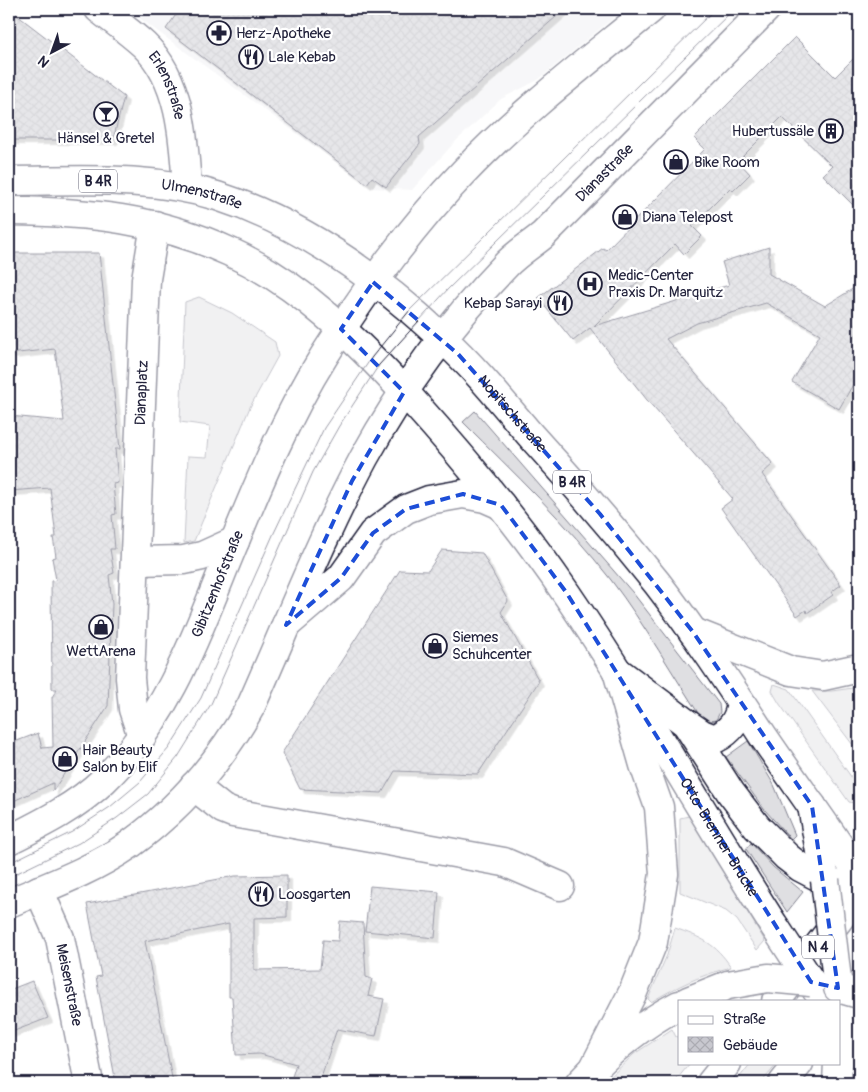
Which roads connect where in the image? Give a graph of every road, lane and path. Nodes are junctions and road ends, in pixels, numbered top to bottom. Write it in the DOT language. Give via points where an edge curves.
graph roads {
  1 [pos="99,9"];
  2 [pos="651,9"];
  3 [pos="766,9"];
  4 [pos="9,180"];
  5 [pos="187,188"];
  6 [pos="9,211"];
  7 [pos="155,225"];
  8 [pos="374,282"];
  9 [pos="341,329"];
  10 [pos="443,338"];
  11 [pos="404,392"];
  12 [pos="501,505"];
  13 [pos="235,541"];
  14 [pos="135,561"];
  15 [pos="286,624"];
  16 [pos="693,632"];
  17 [pos="859,668"];
  18 [pos="617,671"];
  19 [pos="741,703"];
  20 [pos="686,723"];
  21 [pos="142,736"];
  22 [pos="194,786"];
  23 [pos="9,840"];
  24 [pos="825,866"];
  25 [pos="859,875"];
  26 [pos="560,886"];
  27 [pos="39,890"];
  28 [pos="859,892"];
  29 [pos="9,903"];
  30 [pos="838,995"];
  31 [pos="690,1000"];
  32 [pos="777,1000"];
  33 [pos="678,1006"];
  34 [pos="840,1026"];
  35 [pos="859,1054"];
  36 [pos="726,1064"];
  37 [pos="798,1064"];
  38 [pos="838,1064"];
  39 [pos="588,1075"];
  40 [pos="88,1083"];
  41 [pos="711,1083"];
  42 [pos="783,1083"];
  43 [pos="836,1083"];
  1 -- 5 [label="main road, Erlenstraße" via="144,45 164,74 176,100"];
  2 -- 8 [label="main road" via="472,164 414,227"];
  3 -- 10 [label="main road, Dianastraße" via="543,235 506,265"];
  4 -- 5 [label="main road, Ulmenstraße / B 4R" via="126,181"];
  5 -- 8 [label="main road, Ulmenstraße / B 4R" via="239,204 280,223 326,248"];
  6 -- 7 [label="main road, B 4R" via="86,213"];
  7 -- 9 [label="main road, B 4R" via="204,241 255,265 296,292"];
  7 -- 14 [label="main road, Dianaplatz" via="149,257"];
  8 -- 9 [label="main road, Gibitzenhofstraße"];
  8 -- 10 [label="main road, Nopitschstraße / B 4R"];
  9 -- 11 [label="main road, B 4R"];
  9 -- 13 [label="main road, Gibitzenhofstraße" via="284,429"];
  10 -- 11 [label="main road"];
  10 -- 16 [label="main road, Nopitschstraße / B 4R" via="600,514"];
  11 -- 12 [label="main road, B 4R"];
  11 -- 15 [label="main road" via="365,456"];
  12 -- 15 [label="main road" via="463,494 429,500 406,509 373,533 341,578"];
  12 -- 18 [label="main road, B 4R" via="566,592"];
  13 -- 14 [label="main road" via="202,556 184,560"];
  13 -- 21 [label="main road, Gibitzenhofstraße" via="181,669"];
  14 -- 21 [label="main road, Dianaplatz" via="130,678 133,709"];
  15 -- 22 [label="main road" via="240,726"];
  16 -- 17 [label="main road" via="791,671 823,676"];
  16 -- 19 [label="main road, B 4R"];
  18 -- 20 [label="main road"];
  18 -- 30 [label="main road, Otto-Brenner-Brücke / B 4R, bridge" via="775,927"];
  18 -- 39 [label="main road" via="644,765 660,807 664,874 653,942 633,992"];
  19 -- 20 [label="main road" via="734,724 727,733 715,738"];
  19 -- 24 [label="main road, B 4R" via="812,806"];
  20 -- 24 [label="main road" via="757,827 787,857"];
  21 -- 23 [label="main road, Gibitzenhofstraße" via="118,766 85,796 52,818"];
  22 -- 26 [label="main road" via="233,813 504,862"];
  22 -- 27 [label="main road" via="129,845"];
  24 -- 25 [label="main road"];
  24 -- 28 [label="main road"];
  24 -- 30 [label="main road, bridge"];
  27 -- 29 [label="main road"];
  27 -- 40 [label="main road, Meisenstraße" via="60,938"];
  28 -- 32 [label="main road, N 4"];
  30 -- 31 [label="main road, bridge" via="768,978 728,985"];
  33 -- 39 [label="main road" via="643,1026"];
  34 -- 35 [label="main road"];
  36 -- 41 [label="main road"];
  37 -- 42 [label="main road"];
  38 -- 43 [label="main road"];
}
